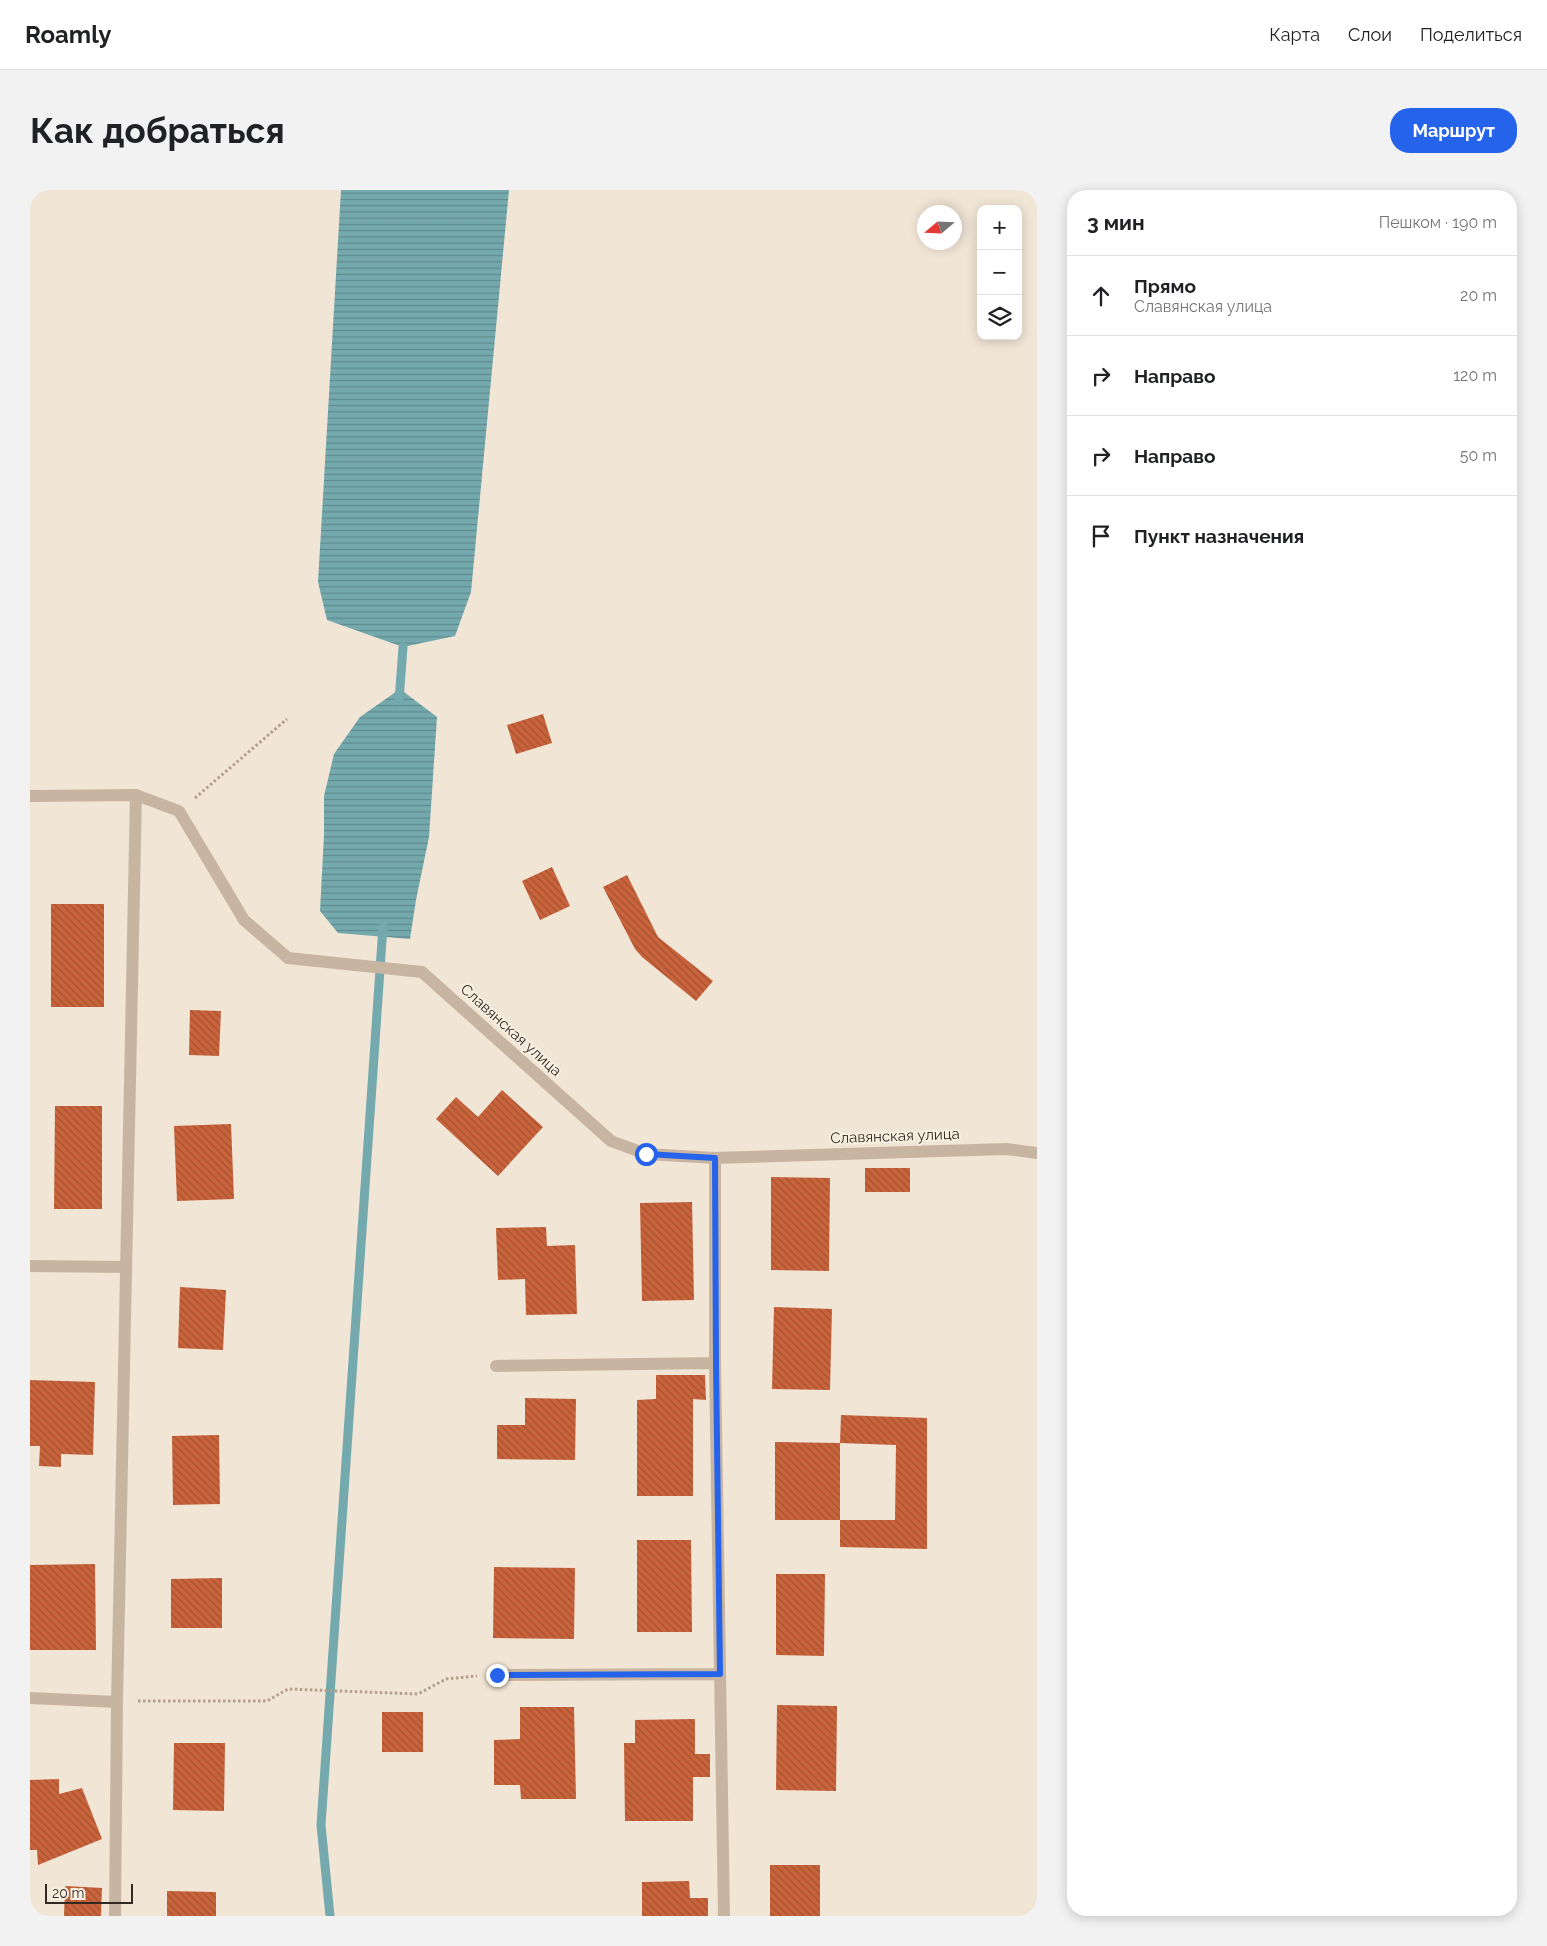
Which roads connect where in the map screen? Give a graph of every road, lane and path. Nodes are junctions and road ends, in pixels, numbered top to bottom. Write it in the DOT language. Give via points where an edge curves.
graph roads {
  1 [pos="287,719"];
  2 [pos="136,795"];
  3 [pos="30,796"];
  4 [pos="179,811"];
  5 [pos="1037,1153"];
  6 [pos="715,1158"];
  7 [pos="30,1266"];
  8 [pos="126,1267"];
  9 [pos="716,1363"];
  10 [pos="496,1366"];
  11 [pos="720,1674"];
  12 [pos="497,1675"];
  13 [pos="30,1698"];
  14 [pos="117,1702"];
  15 [pos="115,1916"];
  16 [pos="724,1916"];
  1 -- 4 [label="path"];
  2 -- 3 [label="street"];
  2 -- 4 [label="street"];
  2 -- 8 [label="street"];
  4 -- 6 [label="street, Славянская улица" via="244,920 288,958 422,972 611,1141 646,1154"];
  5 -- 6 [label="street, Славянская улица" via="1006,1149"];
  6 -- 9 [label="street"];
  7 -- 8 [label="street"];
  8 -- 14 [label="street"];
  9 -- 10 [label="street"];
  9 -- 11 [label="street"];
  11 -- 12 [label="street"];
  11 -- 16 [label="street"];
  12 -- 14 [label="path" via="446,1679 418,1694 288,1689 267,1701"];
  13 -- 14 [label="street"];
  14 -- 15 [label="street"];
}
